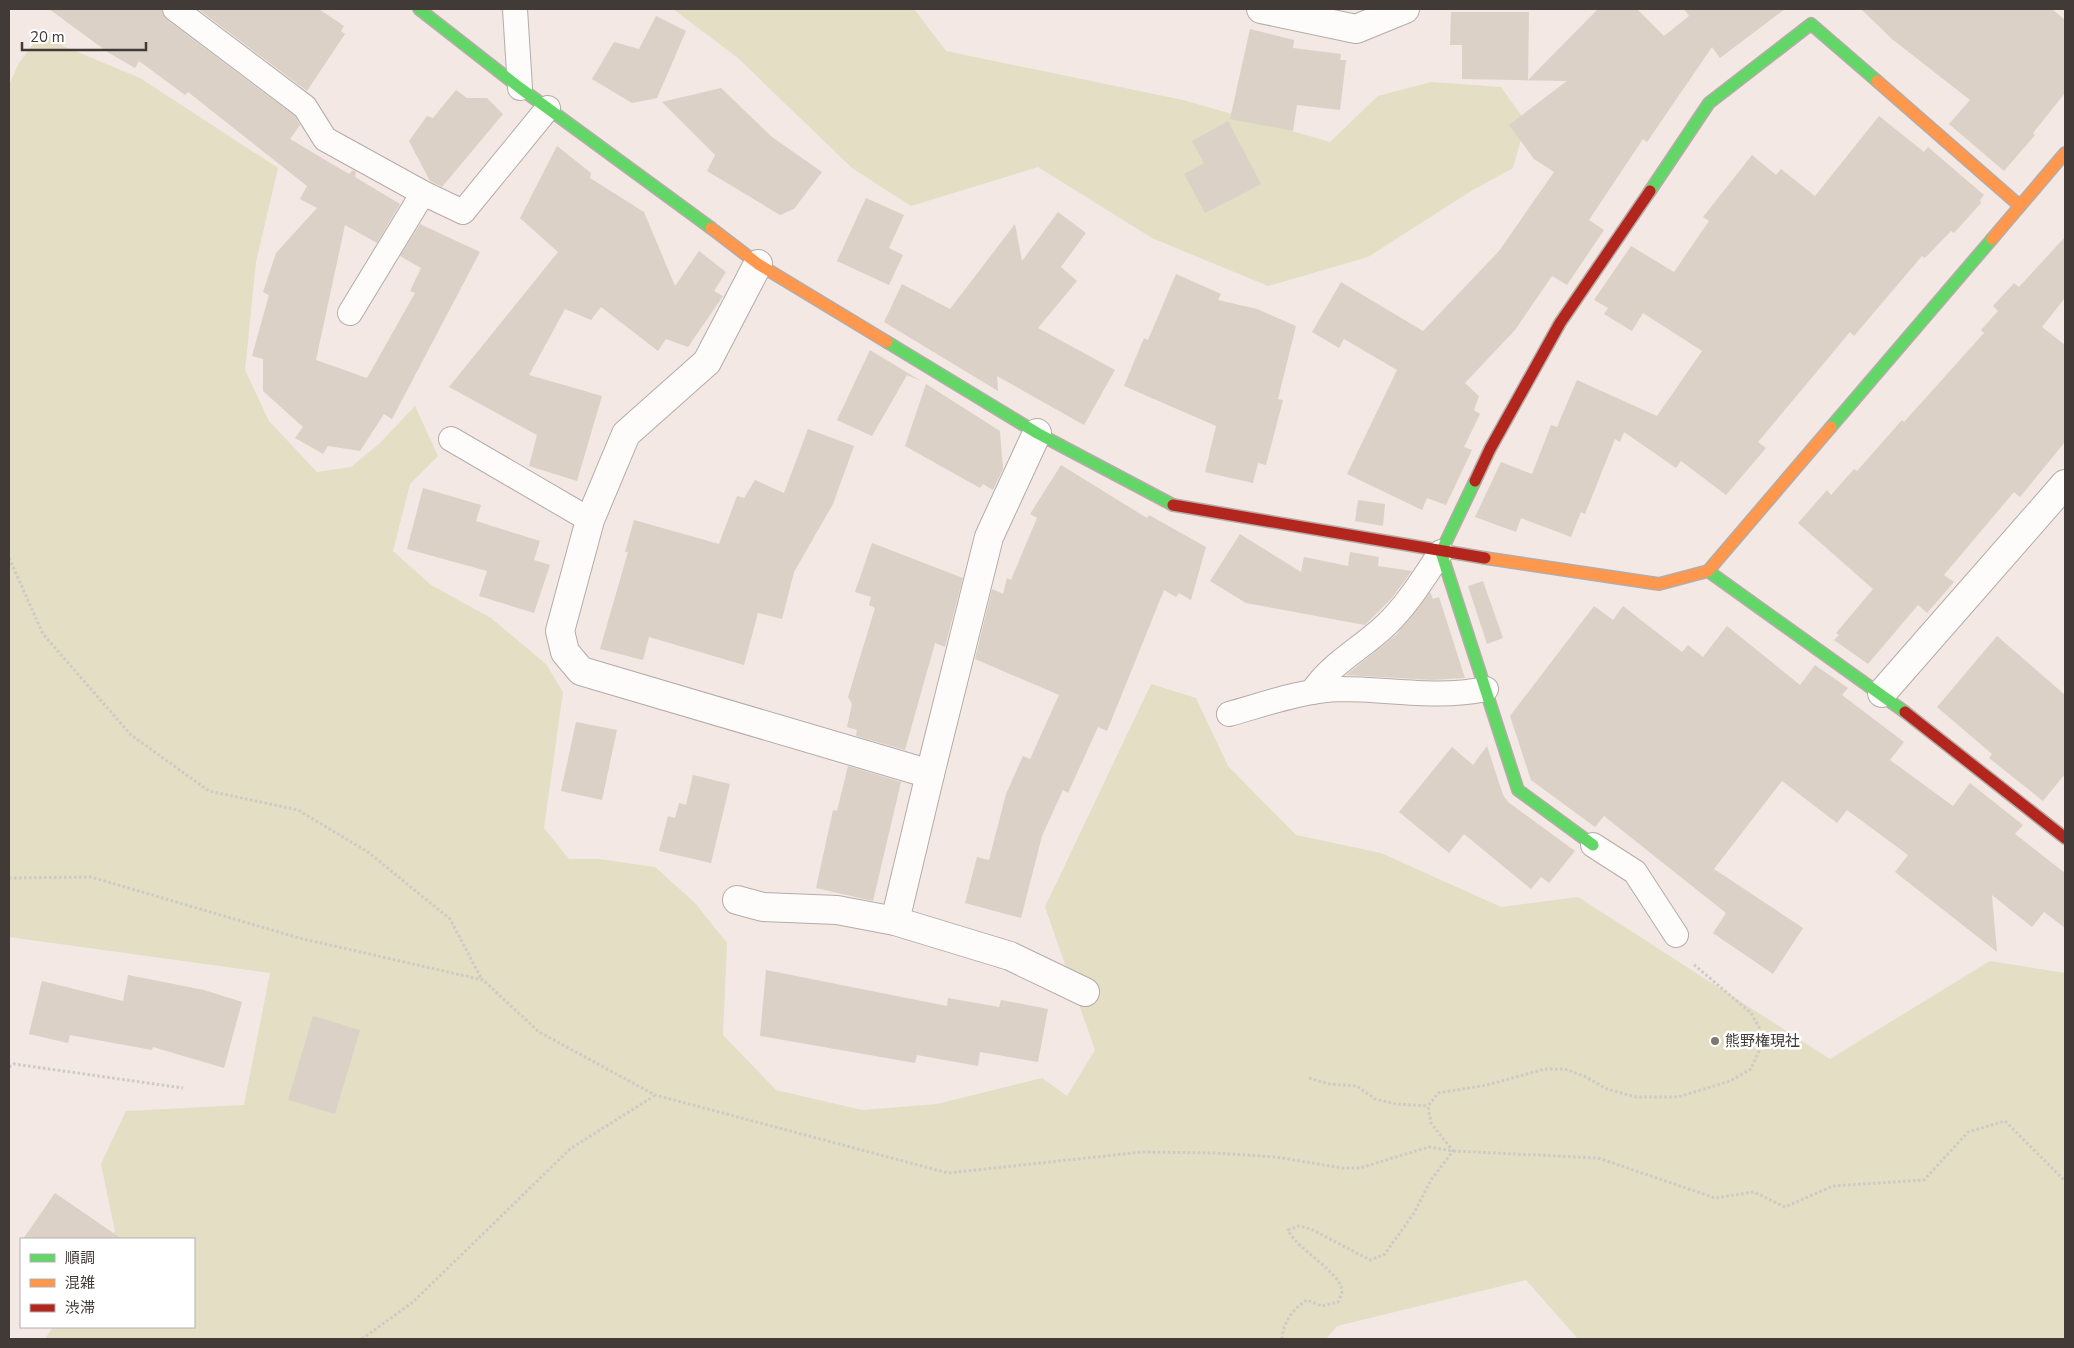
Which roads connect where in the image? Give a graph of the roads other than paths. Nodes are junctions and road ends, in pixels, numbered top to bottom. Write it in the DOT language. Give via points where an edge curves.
graph roads {
  1 [pos="175,9"];
  2 [pos="418,9"];
  3 [pos="514,9"];
  4 [pos="1261,9"];
  5 [pos="1405,9"];
  6 [pos="520,88"];
  7 [pos="548,108"];
  8 [pos="2065,153"];
  9 [pos="423,193"];
  10 [pos="2020,206"];
  11 [pos="758,264"];
  12 [pos="350,313"];
  13 [pos="1037,433"];
  14 [pos="451,439"];
  15 [pos="2065,484"];
  16 [pos="590,520"];
  17 [pos="1441,552"];
  18 [pos="1708,571"];
  19 [pos="1486,689"];
  20 [pos="1312,692"];
  21 [pos="1882,693"];
  22 [pos="1229,714"];
  23 [pos="930,774"];
  24 [pos="2064,834"];
  25 [pos="1593,845"];
  26 [pos="737,900"];
  27 [pos="895,921"];
  28 [pos="1676,935"];
  29 [pos="1085,992"];
  1 -- 9 [label="lane" via="305,107 325,139"];
  2 -- 6 [label="street"];
  3 -- 6 [label="lane"];
  4 -- 5 [label="street" via="1356,28"];
  6 -- 7 [label="street"];
  7 -- 9 [label="lane" via="463,212"];
  7 -- 11 [label="street"];
  8 -- 10 [label="street"];
  9 -- 12 [label="lane"];
  10 -- 17 [label="street" via="1811,24 1709,103 1560,323 1490,449"];
  10 -- 18 [label="street"];
  11 -- 13 [label="street"];
  11 -- 16 [label="street" via="707,362 626,434"];
  13 -- 17 [label="street" via="1172,505"];
  13 -- 23 [label="street" via="989,537"];
  14 -- 16 [label="lane"];
  15 -- 21 [label="street"];
  16 -- 23 [label="street" via="560,631 565,652 581,671"];
  17 -- 18 [label="street" via="1660,584"];
  17 -- 19 [label="street"];
  17 -- 20 [label="lane" via="1401,609 1384,627 1320,679"];
  18 -- 21 [label="street"];
  19 -- 20 [label="lane" via="1460,694 1340,689"];
  19 -- 25 [label="street" via="1518,790"];
  20 -- 22 [label="lane"];
  21 -- 24 [label="street"];
  23 -- 27 [label="street"];
  25 -- 28 [label="lane" via="1635,872"];
  26 -- 27 [label="street" via="763,907 837,910"];
  27 -- 29 [label="street" via="1010,956"];
}
